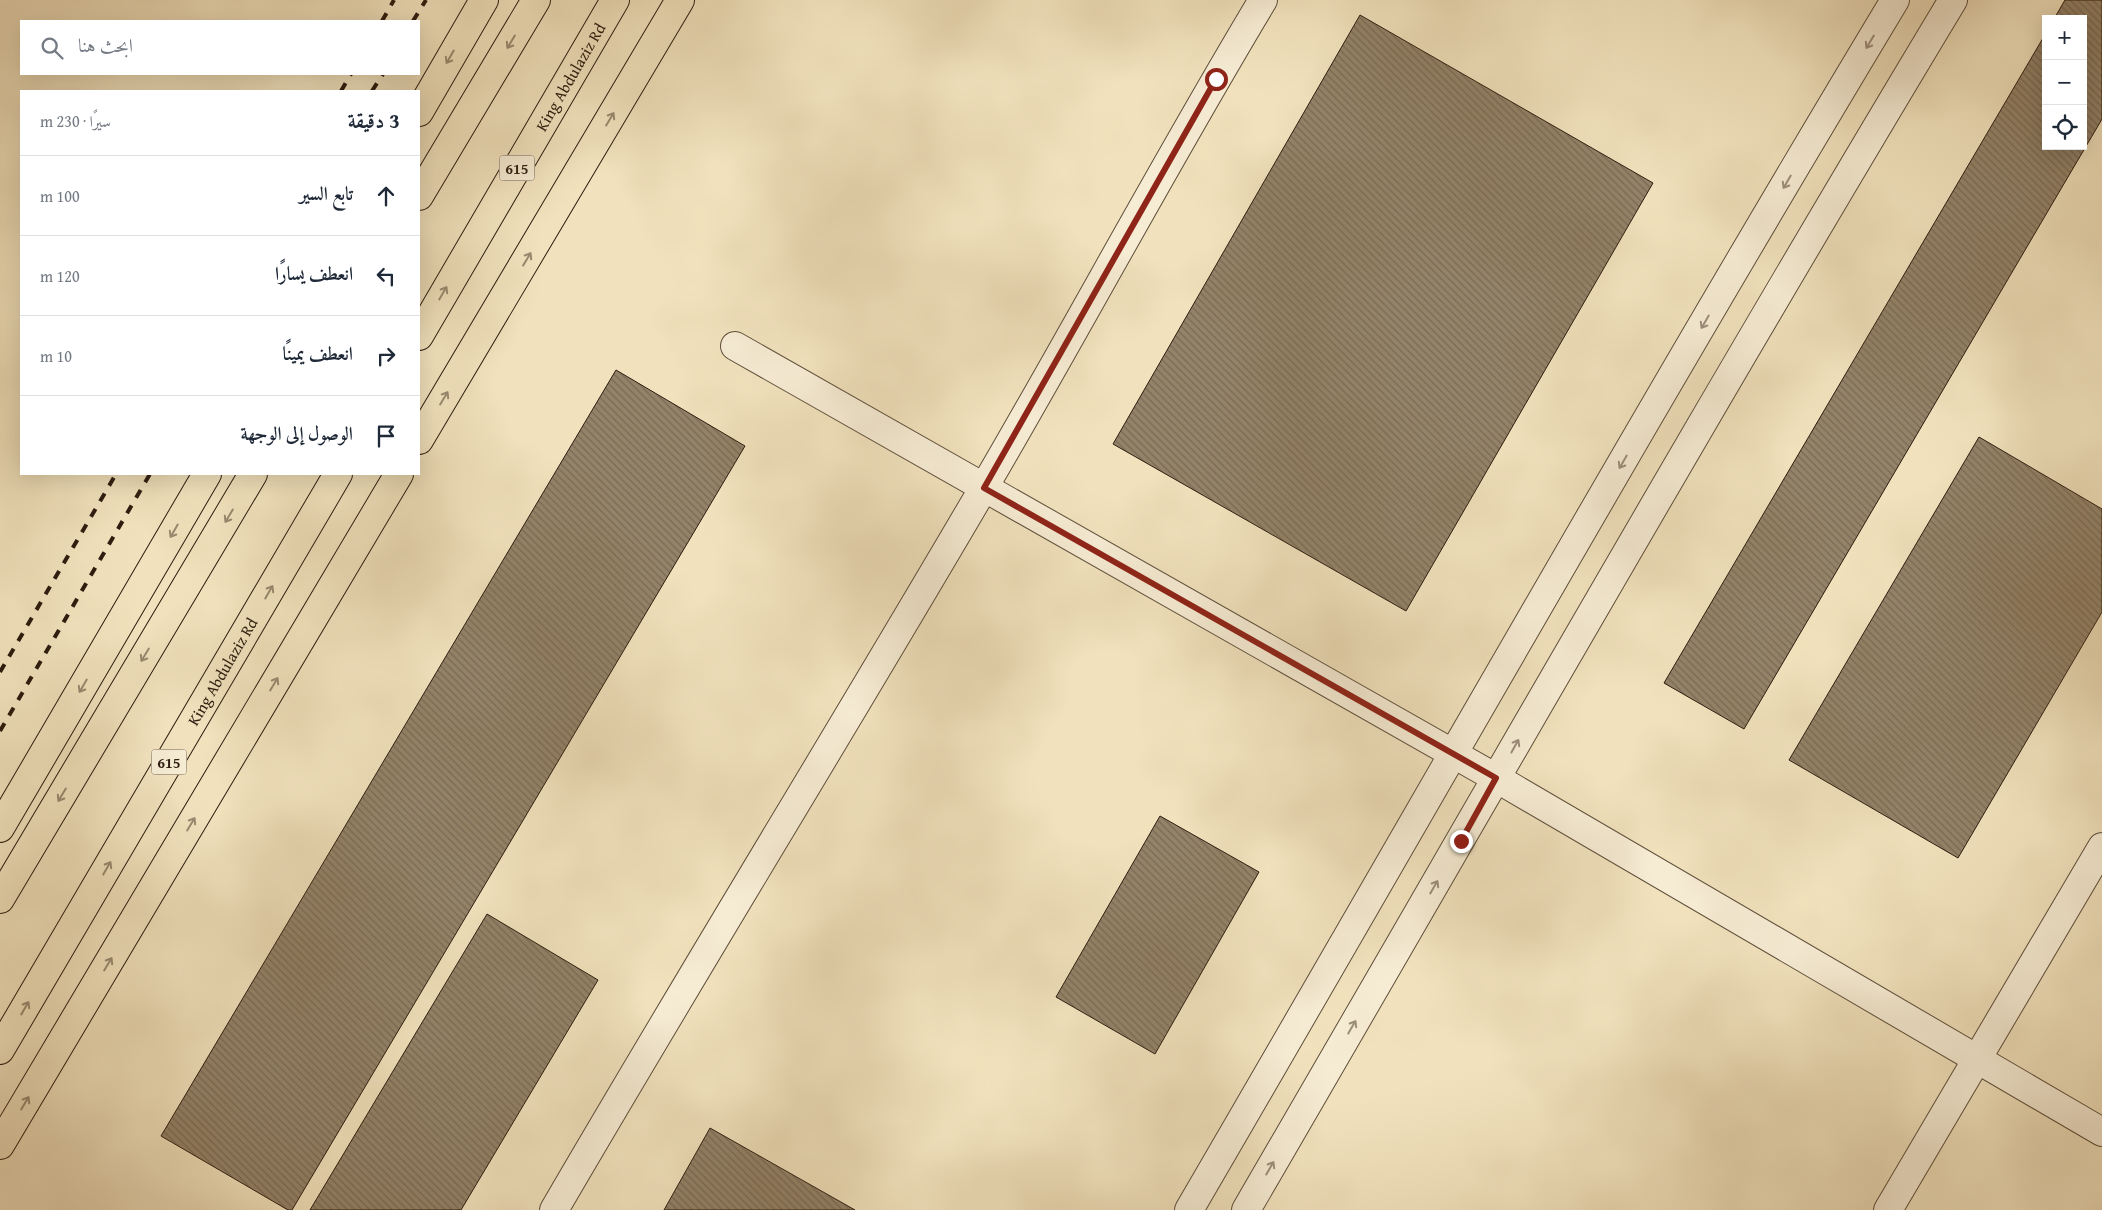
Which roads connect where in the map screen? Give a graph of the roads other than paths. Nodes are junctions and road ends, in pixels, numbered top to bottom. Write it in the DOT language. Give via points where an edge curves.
graph roads {
  1 [pos="484,0"];
  2 [pos="536,0"];
  3 [pos="615,0"];
  4 [pos="680,0"];
  5 [pos="1263,0"];
  6 [pos="1895,0"];
  7 [pos="1953,0"];
  8 [pos="420,110"];
  9 [pos="420,194"];
  10 [pos="420,334"];
  11 [pos="735,346"];
  12 [pos="420,438"];
  13 [pos="207,475"];
  14 [pos="253,475"];
  15 [pos="337,475"];
  16 [pos="398,475"];
  17 [pos="984,488"];
  18 [pos="1453,755"];
  19 [pos="1496,778"];
  20 [pos="0,828"];
  21 [pos="2102,848"];
  22 [pos="0,899"];
  23 [pos="0,1050"];
  24 [pos="1977,1059"];
  25 [pos="2102,1132"];
  26 [pos="0,1145"];
  27 [pos="554,1210"];
  28 [pos="1189,1210"];
  29 [pos="1246,1210"];
  30 [pos="1888,1210"];
  1 -- 8 [label="highway, one-way"];
  2 -- 9 [label="highway, one-way"];
  10 -- 3 [label="highway, King Abdulaziz Rd / 615, one-way"];
  12 -- 4 [label="highway, one-way"];
  5 -- 17 [label="street"];
  6 -- 18 [label="street, one-way"];
  19 -- 7 [label="street, one-way"];
  11 -- 17 [label="street"];
  13 -- 20 [label="highway, one-way"];
  14 -- 22 [label="highway, one-way"];
  23 -- 15 [label="highway, King Abdulaziz Rd / 615, one-way"];
  26 -- 16 [label="highway, one-way"];
  17 -- 18 [label="street"];
  17 -- 27 [label="street"];
  18 -- 19 [label="street"];
  18 -- 28 [label="street"];
  19 -- 24 [label="street"];
  29 -- 19 [label="street, one-way"];
  21 -- 24 [label="street"];
  24 -- 25 [label="street"];
  24 -- 30 [label="street"];
}
